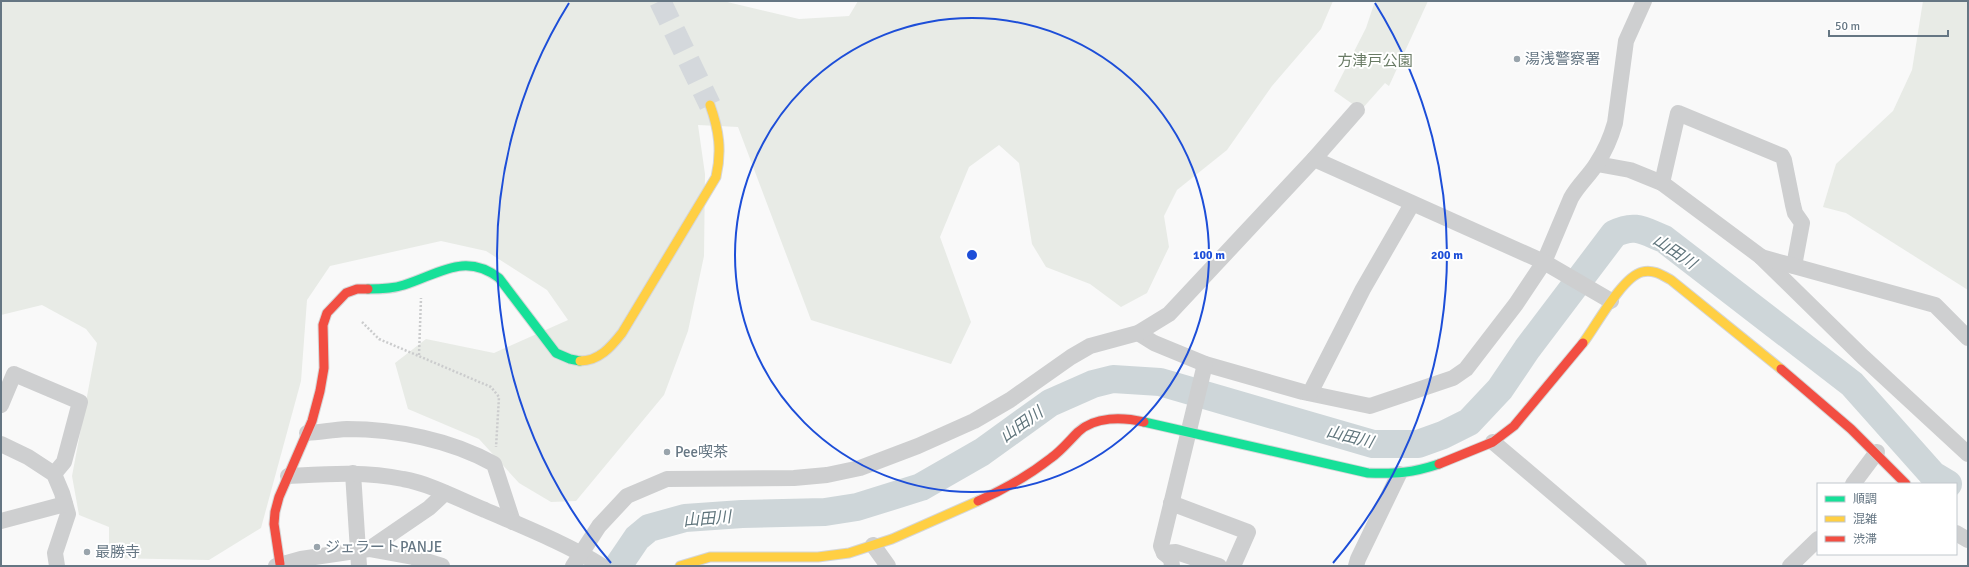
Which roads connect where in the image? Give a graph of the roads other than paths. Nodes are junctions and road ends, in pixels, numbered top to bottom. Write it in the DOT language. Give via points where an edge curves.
graph roads {
  1 [pos="1644,1"];
  2 [pos="710,105"];
  3 [pos="1357,110"];
  4 [pos="1314,159"];
  5 [pos="1597,164"];
  6 [pos="1662,183"];
  7 [pos="1412,204"];
  8 [pos="1760,256"];
  9 [pos="1549,265"];
  10 [pos="1794,266"];
  11 [pos="1605,297"];
  12 [pos="1138,334"];
  13 [pos="1968,338"];
  14 [pos="1204,368"];
  15 [pos="1310,393"];
  16 [pos="1,405"];
  17 [pos="1188,429"];
  18 [pos="307,433"];
  19 [pos="1493,442"];
  20 [pos="1,444"];
  21 [pos="1877,452"];
  22 [pos="1968,454"];
  23 [pos="353,473"];
  24 [pos="54,474"];
  25 [pos="1399,474"];
  26 [pos="288,476"];
  27 [pos="1854,483"];
  28 [pos="1905,483"];
  29 [pos="445,493"];
  30 [pos="1171,503"];
  31 [pos="65,504"];
  32 [pos="1,521"];
  33 [pos="513,522"];
  34 [pos="1957,534"];
  35 [pos="1817,540"];
  36 [pos="1968,540"];
  37 [pos="873,545"];
  38 [pos="362,555"];
  39 [pos="1168,559"];
  40 [pos="577,560"];
  41 [pos="302,562"];
  42 [pos="599,564"];
  43 [pos="278,565"];
  44 [pos="57,566"];
  45 [pos="442,566"];
  46 [pos="680,566"];
  47 [pos="888,566"];
  48 [pos="1219,566"];
  49 [pos="1233,566"];
  50 [pos="1356,566"];
  51 [pos="1639,566"];
  52 [pos="1790,566"];
  1 -- 5 [label="street" via="1626,41 1618,109 1613,129"];
  2 -- 18 [label="street" via="721,142 716,177 631,318 604,352 585,362 565,359 556,353 499,278 478,266 454,266 422,280 386,289 357,289 346,293 327,313 323,325 323,380"];
  3 -- 4 [label="street"];
  4 -- 7 [label="street"];
  4 -- 12 [label="street" via="1169,314"];
  5 -- 6 [label="street" via="1630,170"];
  5 -- 9 [label="street" via="1576,188 1571,198"];
  6 -- 8 [label="street"];
  6 -- 10 [label="street" via="1678,113 1782,156 1795,214 1802,223"];
  7 -- 9 [label="street"];
  7 -- 15 [label="street" via="1363,289"];
  8 -- 10 [label="street"];
  8 -- 22 [label="street" via="1863,357"];
  9 -- 11 [label="street"];
  9 -- 15 [label="street" via="1476,359 1453,378 1370,406"];
  10 -- 13 [label="street" via="1935,306"];
  11 -- 19 [label="street" via="1584,342 1514,426"];
  11 -- 21 [label="street" via="1641,272 1659,273 1834,412"];
  12 -- 14 [label="street"];
  12 -- 40 [label="street" via="1090,346 974,421 860,468 794,478 667,479 627,496 599,526"];
  14 -- 15 [label="street"];
  14 -- 17 [label="street"];
  16 -- 24 [label="street" via="14,374 80,402 64,462"];
  17 -- 25 [label="street" via="1368,473"];
  17 -- 30 [label="street"];
  17 -- 37 [label="street" via="1128,418 1090,424 1053,456 1008,488"];
  18 -- 26 [label="street"];
  18 -- 33 [label="street" via="361,430 415,437 480,456 494,464"];
  19 -- 25 [label="street" via="1446,462"];
  19 -- 51 [label="street"];
  20 -- 24 [label="street"];
  21 -- 27 [label="street"];
  21 -- 28 [label="street"];
  23 -- 26 [label="street"];
  23 -- 29 [label="street" via="404,479"];
  23 -- 38 [label="street"];
  24 -- 31 [label="street"];
  25 -- 50 [label="street"];
  26 -- 43 [label="street" via="278,497 275,512"];
  29 -- 33 [label="street"];
  29 -- 38 [label="street" via="429,508"];
  30 -- 39 [label="street" via="1161,546"];
  30 -- 49 [label="street" via="1248,532"];
  31 -- 32 [label="street"];
  31 -- 44 [label="street" via="68,514 55,553"];
  33 -- 40 [label="street"];
  34 -- 36 [label="street"];
  35 -- 52 [label="street"];
  37 -- 46 [label="street" via="849,553 818,557 710,557"];
  37 -- 47 [label="street"];
  38 -- 41 [label="street"];
  38 -- 45 [label="street" via="413,557"];
  39 -- 48 [label="street" via="1176,552"];
  40 -- 42 [label="street"];
  41 -- 43 [label="street"];
}
